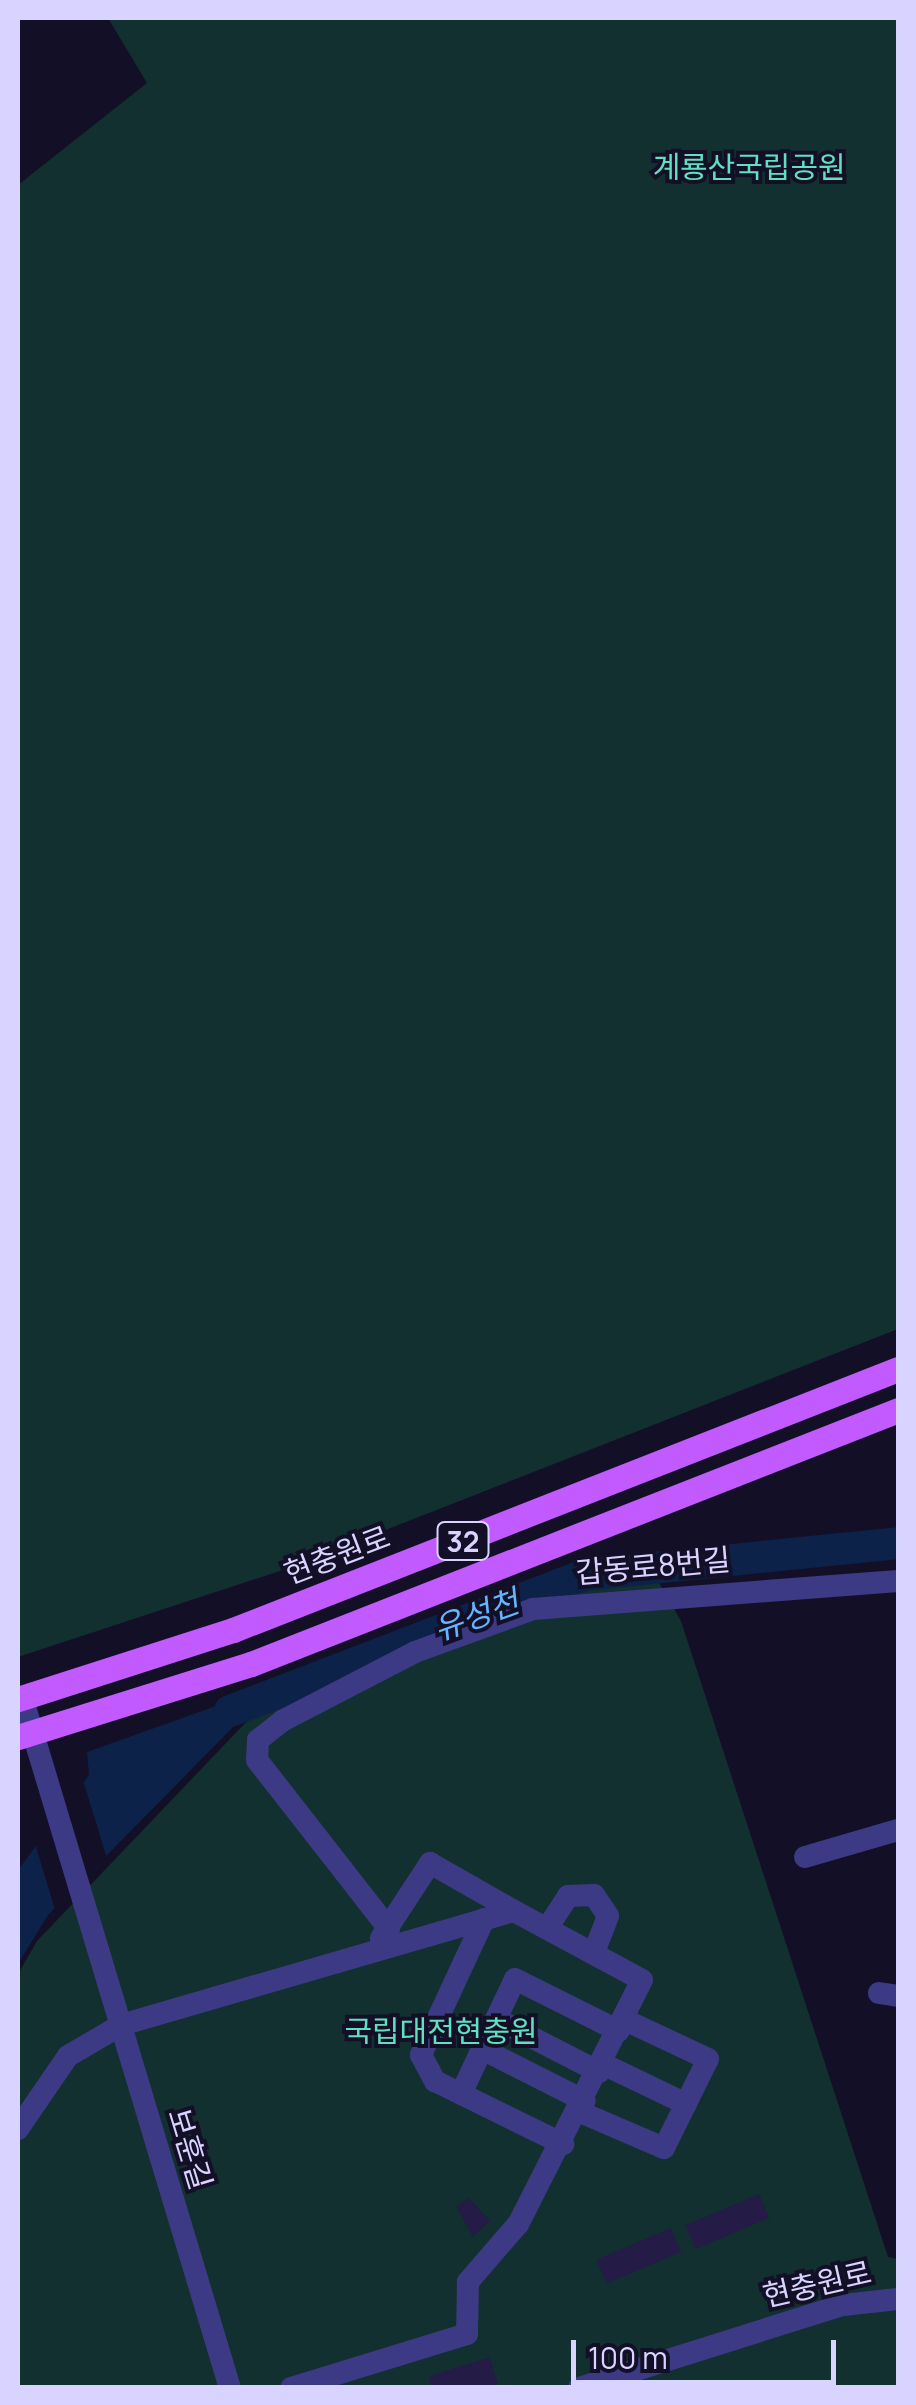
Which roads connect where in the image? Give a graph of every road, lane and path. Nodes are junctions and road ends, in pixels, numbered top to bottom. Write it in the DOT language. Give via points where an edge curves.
graph roads {
  1 [pos="898,1369"];
  2 [pos="898,1410"];
  3 [pos="898,1581"];
  4 [pos="20,1698"];
  5 [pos="25,1735"];
  6 [pos="898,1830"];
  7 [pos="805,1858"];
  8 [pos="514,1912"];
  9 [pos="484,1919"];
  10 [pos="548,1928"];
  11 [pos="382,1937"];
  12 [pos="594,1953"];
  13 [pos="496,2020"];
  14 [pos="121,2025"];
  15 [pos="622,2025"];
  16 [pos="482,2049"];
  17 [pos="601,2068"];
  18 [pos="461,2094"];
  19 [pos="686,2104"];
  20 [pos="583,2106"];
  21 [pos="18,2129"];
  22 [pos="563,2144"];
  23 [pos="898,2299"];
  24 [pos="230,2388"];
  25 [pos="290,2388"];
  26 [pos="579,2388"];
  1 -- 4 [label="main road, 현충원로 / 32" via="234,1630"];
  2 -- 5 [label="main road, 32" via="251,1664"];
  3 -- 11 [label="street, 갑동로8번길" via="534,1609 415,1652 282,1721 258,1740 257,1760 368,1902"];
  4 -- 5 [label="street, 보훈길"];
  5 -- 14 [label="street, 보훈길" via="51,1781"];
  6 -- 7 [label="street"];
  8 -- 9 [label="street"];
  8 -- 10 [label="street"];
  8 -- 11 [label="street" via="430,1863"];
  9 -- 11 [label="street"];
  9 -- 18 [label="street" via="421,2055 435,2082"];
  10 -- 12 [label="street"];
  10 -- 12 [label="street" via="568,1896 594,1895 608,1916"];
  11 -- 14 [label="street"];
  12 -- 15 [label="street" via="642,1980"];
  13 -- 15 [label="street" via="515,1979"];
  13 -- 16 [label="street"];
  13 -- 17 [label="street"];
  14 -- 21 [label="street" via="68,2056"];
  14 -- 24 [label="street, 보훈길"];
  15 -- 17 [label="street"];
  15 -- 19 [label="street" via="708,2060"];
  16 -- 18 [label="street"];
  16 -- 20 [label="street"];
  17 -- 19 [label="street"];
  17 -- 20 [label="street"];
  18 -- 22 [label="street"];
  19 -- 20 [label="street" via="664,2148"];
  20 -- 22 [label="street"];
  22 -- 25 [label="street" via="518,2224 468,2282 467,2334"];
  23 -- 26 [label="street, 현충원로" via="843,2305"];
}
